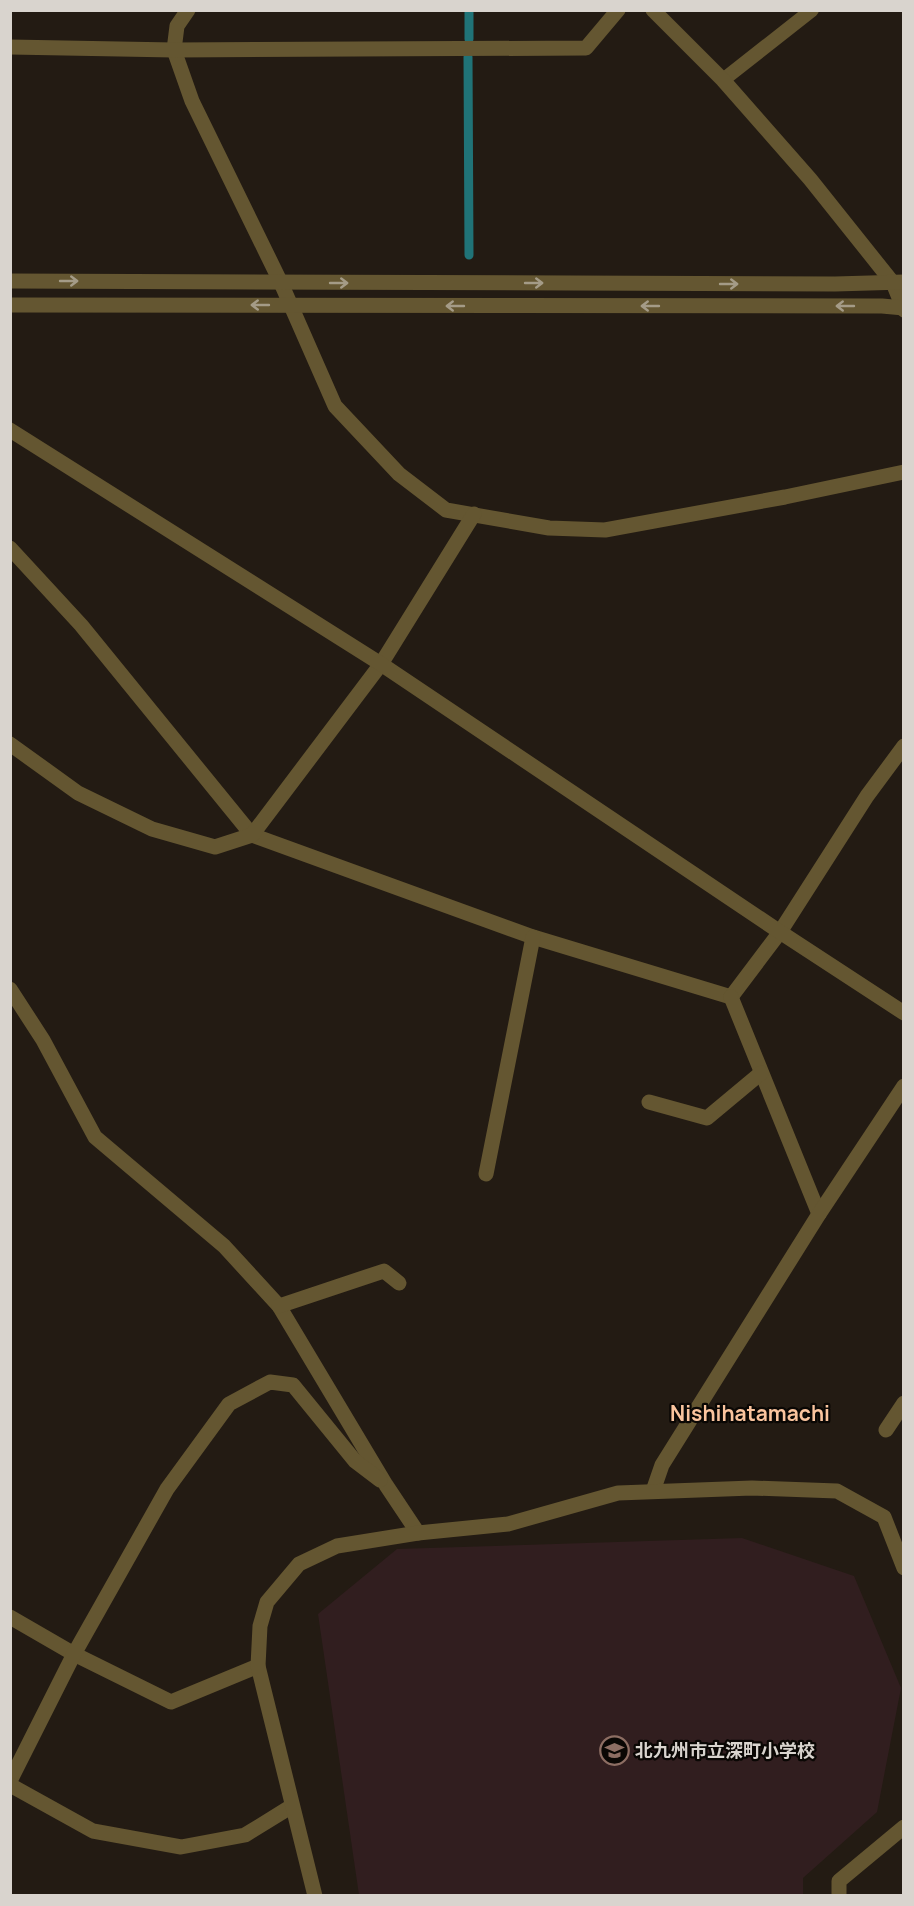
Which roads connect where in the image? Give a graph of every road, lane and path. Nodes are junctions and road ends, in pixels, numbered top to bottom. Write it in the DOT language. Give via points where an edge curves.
graph roads {
  1 [pos="188,10"];
  2 [pos="618,10"];
  3 [pos="653,10"];
  4 [pos="812,10"];
  5 [pos="10,47"];
  6 [pos="174,50"];
  7 [pos="723,81"];
  8 [pos="10,281"];
  9 [pos="898,282"];
  10 [pos="281,283"];
  11 [pos="10,304"];
  12 [pos="291,306"];
  13 [pos="903,309"];
  14 [pos="10,430"];
  15 [pos="903,471"];
  16 [pos="474,514"];
  17 [pos="10,548"];
  18 [pos="381,664"];
  19 [pos="10,744"];
  20 [pos="903,746"];
  21 [pos="252,835"];
  22 [pos="780,932"];
  23 [pos="533,937"];
  24 [pos="10,989"];
  25 [pos="731,997"];
  26 [pos="903,1013"];
  27 [pos="761,1073"];
  28 [pos="903,1086"];
  29 [pos="649,1102"];
  30 [pos="486,1174"];
  31 [pos="819,1214"];
  32 [pos="399,1284"];
  33 [pos="279,1306"];
  34 [pos="903,1403"];
  35 [pos="886,1430"];
  36 [pos="386,1485"];
  37 [pos="653,1491"];
  38 [pos="418,1533"];
  39 [pos="903,1568"];
  40 [pos="10,1617"];
  41 [pos="75,1654"];
  42 [pos="258,1666"];
  43 [pos="10,1783"];
  44 [pos="292,1806"];
  45 [pos="903,1827"];
  46 [pos="315,1896"];
  47 [pos="839,1896"];
  1 -- 6 [label="street" via="177,26"];
  2 -- 6 [label="street" via="586,48"];
  3 -- 7 [label="street"];
  4 -- 7 [label="lane"];
  5 -- 6 [label="street"];
  6 -- 10 [label="street" via="192,101"];
  7 -- 9 [label="street"];
  8 -- 10 [label="street, one-way"];
  10 -- 9 [label="street, one-way"];
  9 -- 13 [label="street"];
  10 -- 12 [label="street"];
  12 -- 11 [label="street, one-way"];
  13 -- 12 [label="street, one-way"];
  12 -- 16 [label="street" via="335,406 399,474 446,510"];
  14 -- 18 [label="street"];
  15 -- 16 [label="street" via="605,530 549,528"];
  16 -- 18 [label="street"];
  17 -- 21 [label="street" via="81,625"];
  18 -- 21 [label="street"];
  18 -- 22 [label="street"];
  19 -- 21 [label="street" via="78,793 152,829 215,847"];
  20 -- 22 [label="street" via="867,795"];
  21 -- 23 [label="street"];
  22 -- 25 [label="street"];
  22 -- 26 [label="street"];
  23 -- 25 [label="street"];
  23 -- 30 [label="street"];
  24 -- 33 [label="street" via="44,1040 94,1137 224,1246"];
  25 -- 27 [label="street"];
  27 -- 29 [label="street" via="707,1118"];
  27 -- 31 [label="street"];
  28 -- 31 [label="street"];
  31 -- 37 [label="street" via="662,1465"];
  32 -- 33 [label="street" via="384,1271"];
  33 -- 36 [label="street"];
  34 -- 35 [label="street"];
  36 -- 38 [label="street"];
  36 -- 41 [label="street" via="355,1461 292,1384 270,1383 229,1404 167,1489"];
  37 -- 38 [label="street" via="618,1494 508,1524"];
  37 -- 39 [label="street" via="837,1491 884,1517"];
  38 -- 42 [label="street" via="337,1546 299,1564 267,1602 260,1626"];
  40 -- 41 [label="street"];
  41 -- 42 [label="street" via="171,1702"];
  41 -- 43 [label="street"];
  42 -- 44 [label="street"];
  43 -- 44 [label="street" via="93,1831 181,1847 244,1835"];
  44 -- 46 [label="street"];
  45 -- 47 [label="street" via="839,1881"];
}
